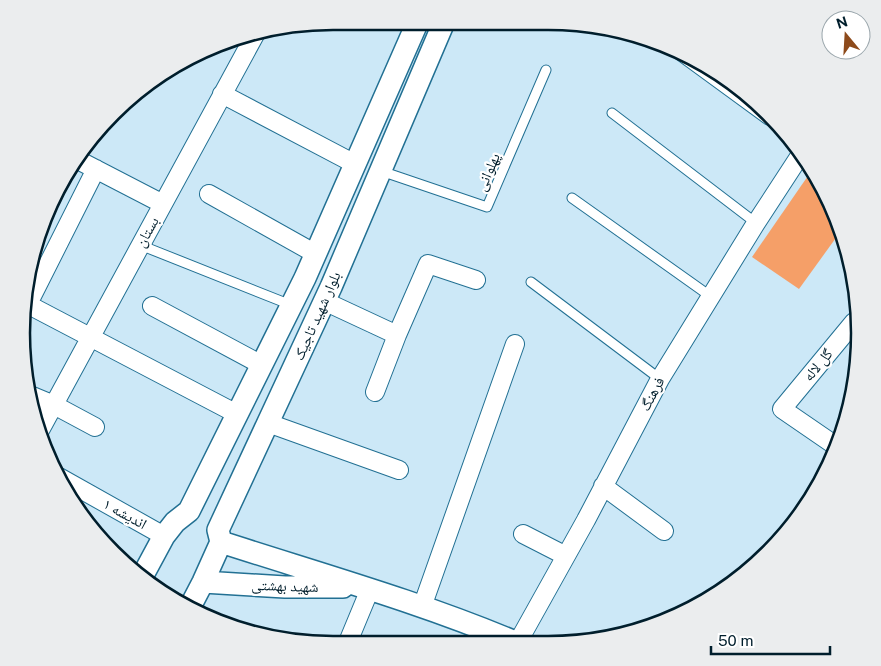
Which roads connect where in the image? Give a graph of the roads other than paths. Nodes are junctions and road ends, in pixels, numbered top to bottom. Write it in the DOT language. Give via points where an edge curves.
graph roads {
  1 [pos="414,30"];
  2 [pos="441,30"];
  3 [pos="251,41"];
  4 [pos="546,70"];
  5 [pos="712,79"];
  6 [pos="222,94"];
  7 [pos="749,106"];
  8 [pos="612,113"];
  9 [pos="797,161"];
  10 [pos="83,163"];
  11 [pos="355,164"];
  12 [pos="96,170"];
  13 [pos="380,171"];
  14 [pos="209,194"];
  15 [pos="572,198"];
  16 [pos="163,204"];
  17 [pos="756,223"];
  18 [pos="140,245"];
  19 [pos="316,254"];
  20 [pos="476,280"];
  21 [pos="531,282"];
  22 [pos="34,288"];
  23 [pos="710,296"];
  24 [pos="324,302"];
  25 [pos="32,306"];
  26 [pos="152,306"];
  27 [pos="291,306"];
  28 [pos="851,326"];
  29 [pos="397,335"];
  30 [pos="91,337"];
  31 [pos="515,344"];
  32 [pos="262,365"];
  33 [pos="660,378"];
  34 [pos="375,392"];
  35 [pos="37,398"];
  36 [pos="54,405"];
  37 [pos="237,414"];
  38 [pos="44,423"];
  39 [pos="268,423"];
  40 [pos="95,427"];
  41 [pos="830,442"];
  42 [pos="400,470"];
  43 [pos="71,484"];
  44 [pos="603,486"];
  45 [pos="189,512"];
  46 [pos="664,531"];
  47 [pos="523,534"];
  48 [pos="164,536"];
  49 [pos="220,536"];
  50 [pos="566,556"];
  51 [pos="145,570"];
  52 [pos="203,582"];
  53 [pos="368,588"];
  54 [pos="193,602"];
  55 [pos="422,607"];
  56 [pos="350,636"];
  57 [pos="502,636"];
  58 [pos="520,636"];
  1 -- 11 [label="street, بلوار شهید تاجیک"];
  2 -- 13 [label="street, بلوار شهید تاجیک"];
  3 -- 6 [label="street, بستان"];
  4 -- 13 [label="lane, پهلوانی" via="487,207"];
  5 -- 7 [label="lane"];
  6 -- 11 [label="street"];
  6 -- 16 [label="street, بستان"];
  8 -- 17 [label="lane"];
  9 -- 17 [label="street, فرهنگ"];
  10 -- 12 [label="street"];
  11 -- 19 [label="street, بلوار شهید تاجیک"];
  12 -- 16 [label="street"];
  12 -- 22 [label="street"];
  13 -- 24 [label="street, بلوار شهید تاجیک"];
  14 -- 19 [label="street"];
  15 -- 23 [label="lane"];
  16 -- 18 [label="street, بستان"];
  17 -- 23 [label="street, فرهنگ"];
  18 -- 27 [label="lane"];
  18 -- 30 [label="street, بستان"];
  19 -- 27 [label="street, بلوار شهید تاجیک"];
  20 -- 29 [label="street" via="428,264"];
  21 -- 33 [label="lane"];
  23 -- 33 [label="street, فرهنگ"];
  24 -- 29 [label="street"];
  24 -- 39 [label="street, بلوار شهید تاجیک"];
  25 -- 30 [label="street"];
  26 -- 32 [label="street"];
  27 -- 32 [label="street, بلوار شهید تاجیک"];
  28 -- 41 [label="street, گل لاله" via="782,409"];
  29 -- 34 [label="street"];
  30 -- 36 [label="street, بستان"];
  30 -- 37 [label="street"];
  31 -- 55 [label="street"];
  32 -- 37 [label="street, بلوار شهید تاجیک"];
  33 -- 44 [label="street, فرهنگ"];
  35 -- 36 [label="street"];
  36 -- 38 [label="street, بستان"];
  36 -- 40 [label="street"];
  37 -- 45 [label="street, بلوار شهید تاجیک"];
  39 -- 42 [label="street"];
  39 -- 49 [label="street, بلوار شهید تاجیک"];
  43 -- 48 [label="street, اندیشه ۱"];
  44 -- 46 [label="street"];
  44 -- 50 [label="street, فرهنگ"];
  45 -- 48 [label="street, بلوار شهید تاجیک"];
  45 -- 49 [label="street, شهید بهشتی"];
  47 -- 50 [label="street"];
  48 -- 51 [label="street, بلوار شهید تاجیک"];
  49 -- 52 [label="street, بلوار شهید تاجیک"];
  49 -- 53 [label="street, شهید بهشتی"];
  50 -- 58 [label="street, فرهنگ"];
  52 -- 53 [label="street, شهید بهشتی"];
  52 -- 54 [label="street, بلوار شهید تاجیک"];
  53 -- 55 [label="street, شهید بهشتی"];
  53 -- 56 [label="street"];
  55 -- 57 [label="street, شهید بهشتی"];
}
